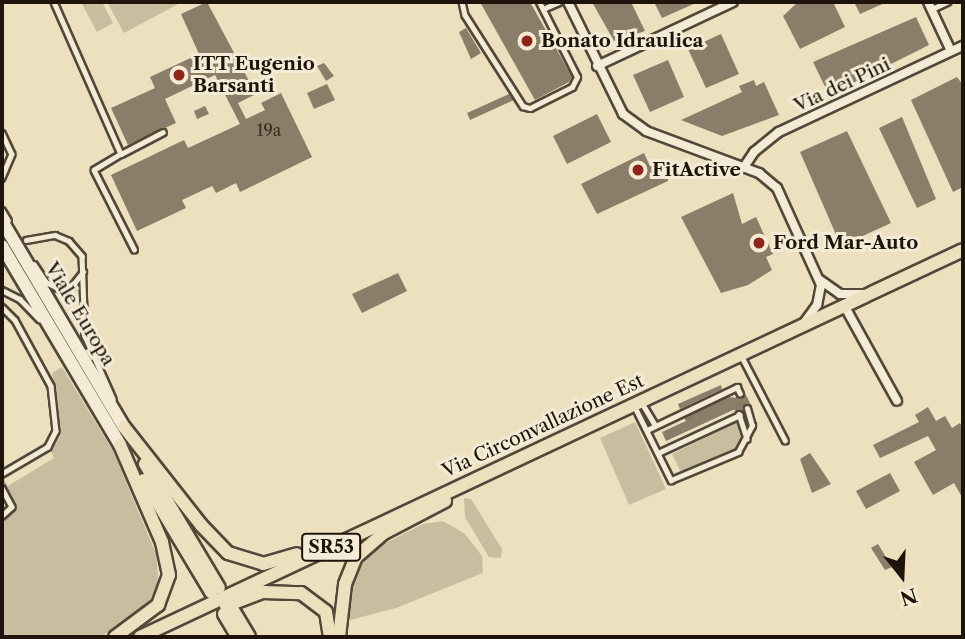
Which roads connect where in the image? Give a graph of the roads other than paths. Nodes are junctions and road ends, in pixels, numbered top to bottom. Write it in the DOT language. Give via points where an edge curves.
graph roads {
  1 [pos="54,2"];
  2 [pos="462,2"];
  3 [pos="539,2"];
  4 [pos="559,2"];
  5 [pos="568,2"];
  6 [pos="733,2"];
  7 [pos="947,2"];
  8 [pos="930,5"];
  9 [pos="543,9"];
  10 [pos="963,46"];
  11 [pos="951,51"];
  12 [pos="597,66"];
  13 [pos="2,132"];
  14 [pos="163,132"];
  15 [pos="121,154"];
  16 [pos="744,167"];
  17 [pos="2,178"];
  18 [pos="2,210"];
  19 [pos="2,221"];
  20 [pos="15,232"];
  21 [pos="26,240"];
  22 [pos="2,246"];
  23 [pos="134,249"];
  24 [pos="963,250"];
  25 [pos="85,268"];
  26 [pos="819,279"];
  27 [pos="2,290"];
  28 [pos="875,292"];
  29 [pos="2,307"];
  30 [pos="845,307"];
  31 [pos="800,328"];
  32 [pos="740,354"];
  33 [pos="729,391"];
  34 [pos="740,393"];
  35 [pos="91,396"];
  36 [pos="731,397"];
  37 [pos="897,401"];
  38 [pos="638,402"];
  39 [pos="747,409"];
  40 [pos="117,414"];
  41 [pos="656,425"];
  42 [pos="124,427"];
  43 [pos="647,430"];
  44 [pos="747,440"];
  45 [pos="785,440"];
  46 [pos="120,445"];
  47 [pos="658,453"];
  48 [pos="2,475"];
  49 [pos="470,482"];
  50 [pos="2,488"];
  51 [pos="427,502"];
  52 [pos="2,516"];
  53 [pos="115,637"];
  54 [pos="140,637"];
  55 [pos="156,637"];
  56 [pos="238,637"];
  57 [pos="249,637"];
  58 [pos="330,637"];
  59 [pos="338,637"];
  1 -- 15 [label="lane"];
  2 -- 9 [label="lane" via="465,15 523,106 530,108 572,87 577,77"];
  3 -- 9 [label="lane"];
  4 -- 9 [label="lane"];
  5 -- 12 [label="street"];
  6 -- 12 [label="street"];
  7 -- 8 [label="lane"];
  8 -- 11 [label="street"];
  10 -- 11 [label="street, Via dei Pini"];
  11 -- 16 [label="street, Via dei Pini" via="779,132 754,152"];
  12 -- 16 [label="street" via="615,104 634,123"];
  13 -- 17 [label="lane" via="12,154"];
  14 -- 15 [label="lane"];
  15 -- 23 [label="lane" via="94,170"];
  16 -- 26 [label="street" via="776,188"];
  18 -- 20 [label="lane"];
  19 -- 20 [label="lane"];
  19 -- 40 [label="street, Viale Europa"];
  20 -- 25 [label="lane" via="50,285 72,286"];
  21 -- 25 [label="lane" via="47,234 65,239 76,248"];
  22 -- 35 [label="street, Viale Europa"];
  24 -- 28 [label="main road, Via Circonvallazione Est / SR53"];
  25 -- 40 [label="lane" via="85,336"];
  26 -- 28 [label="street" via="840,294"];
  26 -- 31 [label="street" via="820,299"];
  27 -- 35 [label="lane" via="32,311"];
  28 -- 30 [label="main road, Via Circonvallazione Est / SR53"];
  29 -- 48 [label="lane" via="15,320 51,386 56,431 48,447"];
  30 -- 31 [label="main road, Via Circonvallazione Est / SR53"];
  30 -- 37 [label="street"];
  31 -- 32 [label="main road, Via Circonvallazione Est / SR53"];
  32 -- 38 [label="main road, Via Circonvallazione Est / SR53"];
  32 -- 45 [label="lane"];
  33 -- 34 [label="lane" via="737,387"];
  33 -- 36 [label="lane"];
  33 -- 41 [label="lane"];
  35 -- 46 [label="street, Viale Europa"];
  38 -- 41 [label="lane"];
  38 -- 43 [label="lane"];
  38 -- 49 [label="main road, Via Circonvallazione Est / SR53"];
  39 -- 44 [label="lane" via="752,426"];
  40 -- 42 [label="street, Viale Europa"];
  41 -- 43 [label="lane"];
  42 -- 46 [label="main road" via="215,590"];
  42 -- 51 [label="main road" via="210,536 228,553 248,562 286,559"];
  43 -- 47 [label="lane"];
  44 -- 47 [label="lane" via="727,458 673,480"];
  44 -- 47 [label="lane" via="739,414"];
  46 -- 53 [label="main road" via="162,542 169,575 158,605"];
  49 -- 51 [label="main road, Via Circonvallazione Est / SR53"];
  49 -- 59 [label="main road" via="430,511 378,538 356,557 345,584"];
  50 -- 52 [label="lane" via="12,507"];
  51 -- 54 [label="main road, Via Circonvallazione Est / SR53"];
  55 -- 58 [label="main road" via="252,594 277,591 301,593 318,603 328,618"];
  56 -- 57 [label="main road" via="228,612"];
}
